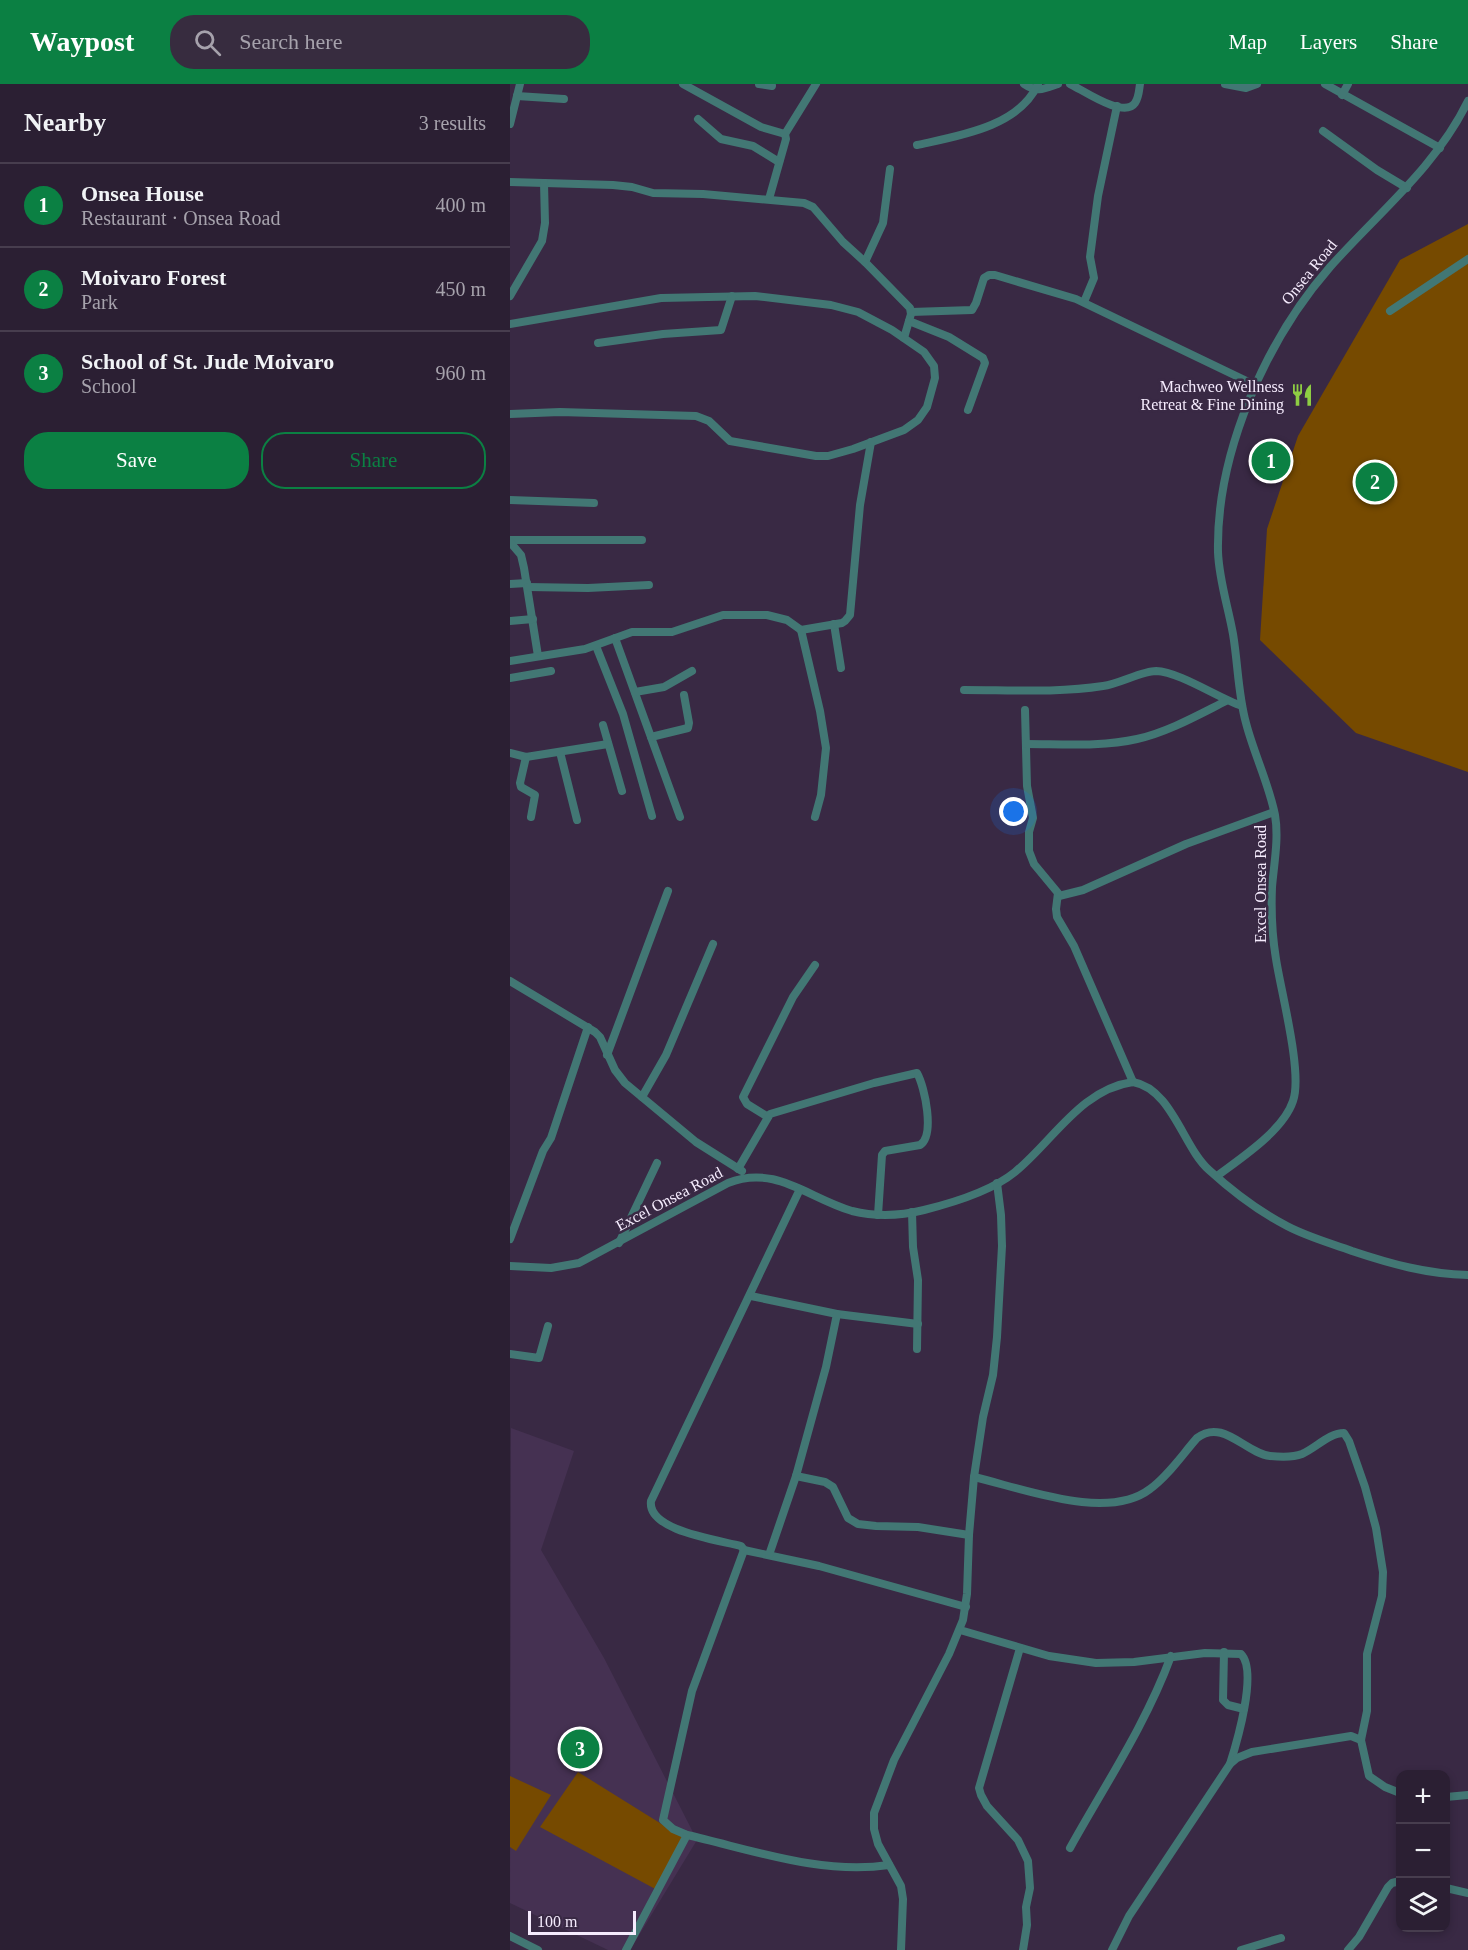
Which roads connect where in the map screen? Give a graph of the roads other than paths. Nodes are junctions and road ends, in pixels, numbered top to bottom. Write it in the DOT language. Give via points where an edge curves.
graph roads {
  1 [pos="520,84"];
  2 [pos="683,84"];
  3 [pos="759,84"];
  4 [pos="816,84"];
  5 [pos="1024,84"];
  6 [pos="1058,84"];
  7 [pos="1070,84"];
  8 [pos="1140,84"];
  9 [pos="1224,84"];
  10 [pos="1257,84"];
  11 [pos="1324,84"];
  12 [pos="1348,84"];
  13 [pos="772,86"];
  14 [pos="1036,87"];
  15 [pos="1342,95"];
  16 [pos="517,96"];
  17 [pos="564,99"];
  18 [pos="1468,101"];
  19 [pos="1116,106"];
  20 [pos="698,119"];
  21 [pos="510,124"];
  22 [pos="1323,131"];
  23 [pos="785,134"];
  24 [pos="917,145"];
  25 [pos="1440,148"];
  26 [pos="779,162"];
  27 [pos="890,169"];
  28 [pos="510,182"];
  29 [pos="544,183"];
  30 [pos="1407,188"];
  31 [pos="769,199"];
  32 [pos="1468,259"];
  33 [pos="865,262"];
  34 [pos="510,296"];
  35 [pos="732,296"];
  36 [pos="1084,302"];
  37 [pos="1390,311"];
  38 [pos="910,316"];
  39 [pos="510,324"];
  40 [pos="904,338"];
  41 [pos="598,343"];
  42 [pos="1255,386"];
  43 [pos="968,410"];
  44 [pos="510,414"];
  45 [pos="871,442"];
  46 [pos="1224,491"];
  47 [pos="510,500"];
  48 [pos="594,503"];
  49 [pos="642,540"];
  50 [pos="510,541"];
  51 [pos="510,584"];
  52 [pos="528,585"];
  53 [pos="649,585"];
  54 [pos="532,619"];
  55 [pos="510,621"];
  56 [pos="834,624"];
  57 [pos="801,630"];
  58 [pos="615,638"];
  59 [pos="596,646"];
  60 [pos="538,656"];
  61 [pos="510,661"];
  62 [pos="841,668"];
  63 [pos="551,670"];
  64 [pos="692,671"];
  65 [pos="510,678"];
  66 [pos="964,690"];
  67 [pos="635,692"];
  68 [pos="684,695"];
  69 [pos="1226,700"];
  70 [pos="1242,706"];
  71 [pos="1025,710"];
  72 [pos="603,725"];
  73 [pos="651,737"];
  74 [pos="608,744"];
  75 [pos="1026,744"];
  76 [pos="560,752"];
  77 [pos="510,753"];
  78 [pos="526,757"];
  79 [pos="622,790"];
  80 [pos="1274,812"];
  81 [pos="652,816"];
  82 [pos="531,817"];
  83 [pos="681,817"];
  84 [pos="815,817"];
  85 [pos="578,820"];
  86 [pos="668,891"];
  87 [pos="1059,896"];
  88 [pos="713,944"];
  89 [pos="814,965"];
  90 [pos="510,981"];
  91 [pos="588,1027"];
  92 [pos="608,1055"];
  93 [pos="1133,1082"];
  94 [pos="642,1097"];
  95 [pos="768,1117"];
  96 [pos="657,1163"];
  97 [pos="738,1169"];
  98 [pos="752,1176"];
  99 [pos="1217,1176"];
  100 [pos="997,1183"];
  101 [pos="800,1189"];
  102 [pos="912,1212"];
  103 [pos="878,1215"];
  104 [pos="510,1239"];
  105 [pos="619,1243"];
  106 [pos="510,1266"];
  107 [pos="1468,1275"];
  108 [pos="751,1296"];
  109 [pos="837,1314"];
  110 [pos="918,1324"];
  111 [pos="548,1326"];
  112 [pos="917,1349"];
  113 [pos="510,1354"];
  114 [pos="795,1476"];
  115 [pos="974,1477"];
  116 [pos="969,1535"];
  117 [pos="744,1550"];
  118 [pos="769,1555"];
  119 [pos="966,1607"];
  120 [pos="960,1630"];
  121 [pos="1020,1648"];
  122 [pos="1224,1652"];
  123 [pos="1171,1656"];
  124 [pos="1244,1709"];
  125 [pos="1361,1740"];
  126 [pos="1230,1764"];
  127 [pos="1396,1791"];
  128 [pos="1468,1795"];
  129 [pos="1450,1797"];
  130 [pos="687,1835"];
  131 [pos="1070,1848"];
  132 [pos="889,1865"];
  133 [pos="1396,1882"];
  134 [pos="1450,1889"];
  135 [pos="1468,1893"];
  136 [pos="510,1936"];
  137 [pos="1281,1938"];
  138 [pos="538,1950"];
  139 [pos="626,1950"];
  140 [pos="901,1950"];
  141 [pos="1023,1950"];
  142 [pos="1112,1950"];
  143 [pos="1240,1950"];
  144 [pos="1348,1950"];
  1 -- 16 [label="street"];
  2 -- 23 [label="street" via="761,127"];
  3 -- 13 [label="street"];
  4 -- 23 [label="street"];
  5 -- 14 [label="street"];
  6 -- 14 [label="street" via="1043,90"];
  7 -- 19 [label="street"];
  8 -- 19 [label="street" via="1134,105"];
  9 -- 10 [label="street"];
  11 -- 15 [label="street"];
  12 -- 15 [label="street"];
  14 -- 24 [label="street" via="1020,109 1006,119"];
  15 -- 25 [label="street"];
  16 -- 17 [label="street"];
  16 -- 21 [label="street"];
  18 -- 25 [label="street, Onsea Road"];
  19 -- 36 [label="street" via="1090,257 1094,278"];
  20 -- 26 [label="street" via="721,139 753,146"];
  22 -- 30 [label="street"];
  23 -- 26 [label="street"];
  25 -- 30 [label="street, Onsea Road"];
  26 -- 31 [label="street"];
  27 -- 33 [label="street" via="883,223"];
  28 -- 29 [label="street"];
  29 -- 31 [label="street"];
  29 -- 34 [label="street" via="542,241"];
  30 -- 42 [label="street, Onsea Road" via="1315,286 1279,339"];
  31 -- 33 [label="street" via="808,204"];
  32 -- 37 [label="street"];
  33 -- 38 [label="street" via="906,301"];
  35 -- 39 [label="street" via="661,298"];
  35 -- 40 [label="street" via="838,307 870,318"];
  35 -- 41 [label="street" via="721,330"];
  36 -- 38 [label="street" via="989,275 982,281 972,309"];
  36 -- 42 [label="street"];
  38 -- 40 [label="street"];
  38 -- 43 [label="street" via="983,358 985,363"];
  40 -- 45 [label="street" via="924,352 934,366 932,393 911,426"];
  42 -- 46 [label="street, Onsea Road" via="1239,427"];
  44 -- 45 [label="street" via="696,416 709,421 730,441 816,456 840,453"];
  45 -- 56 [label="street" via="860,505 850,615"];
  46 -- 70 [label="street, Excel Onsea Road" via="1218,524 1220,574 1233,632"];
  47 -- 48 [label="street"];
  49 -- 50 [label="street"];
  50 -- 52 [label="street" via="521,555"];
  51 -- 52 [label="street"];
  52 -- 53 [label="street"];
  52 -- 54 [label="street"];
  54 -- 55 [label="street"];
  54 -- 60 [label="street"];
  56 -- 57 [label="street"];
  56 -- 62 [label="street"];
  57 -- 58 [label="street" via="776,616 732,614 672,632 632,632"];
  57 -- 84 [label="street" via="826,748"];
  58 -- 59 [label="street"];
  58 -- 67 [label="street"];
  59 -- 60 [label="street"];
  59 -- 81 [label="street" via="623,714"];
  60 -- 61 [label="street"];
  63 -- 65 [label="street"];
  64 -- 67 [label="street" via="664,687"];
  66 -- 69 [label="street" via="1089,688 1156,671 1198,685"];
  67 -- 73 [label="street"];
  68 -- 73 [label="street" via="688,728"];
  69 -- 70 [label="street"];
  69 -- 75 [label="street" via="1184,722 1136,740"];
  70 -- 80 [label="street, Excel Onsea Road"];
  71 -- 75 [label="street"];
  72 -- 74 [label="street"];
  73 -- 83 [label="street"];
  74 -- 76 [label="street"];
  74 -- 79 [label="street"];
  75 -- 87 [label="street" via="1033,818 1029,851 1034,864"];
  76 -- 78 [label="street"];
  76 -- 85 [label="street"];
  77 -- 78 [label="street"];
  78 -- 82 [label="street" via="520,783 521,788 535,795"];
  80 -- 87 [label="street"];
  80 -- 99 [label="street, Excel Onsea Road" via="1272,924 1294,1063 1295,1094 1274,1129"];
  86 -- 92 [label="street"];
  87 -- 93 [label="street" via="1057,917 1074,946"];
  88 -- 94 [label="street" via="666,1055"];
  89 -- 95 [label="street" via="793,997 743,1097"];
  90 -- 91 [label="street"];
  91 -- 92 [label="street" via="600,1037"];
  91 -- 104 [label="street" via="551,1138"];
  92 -- 94 [label="street" via="620,1076"];
  93 -- 99 [label="street" via="1149,1090 1169,1109 1194,1153"];
  93 -- 100 [label="street" via="1090,1101 1015,1172"];
  94 -- 97 [label="street" via="696,1142"];
  95 -- 97 [label="street"];
  95 -- 103 [label="street" via="917,1073 927,1115 927,1135 920,1145 883,1152"];
  96 -- 105 [label="street"];
  97 -- 98 [label="street"];
  98 -- 101 [label="street"];
  98 -- 105 [label="street, Excel Onsea Road" via="728,1183"];
  99 -- 107 [label="street" via="1273,1218 1306,1234 1407,1269"];
  100 -- 102 [label="street"];
  100 -- 115 [label="street" via="1002,1246 997,1337"];
  101 -- 103 [label="street" via="844,1208"];
  101 -- 108 [label="street"];
  102 -- 103 [label="street"];
  102 -- 110 [label="street"];
  105 -- 106 [label="street, Excel Onsea Road" via="563,1267"];
  108 -- 109 [label="street"];
  108 -- 117 [label="street" via="651,1506 655,1515 668,1525"];
  109 -- 110 [label="street"];
  109 -- 114 [label="street"];
  110 -- 112 [label="street"];
  111 -- 113 [label="street" via="539,1358"];
  114 -- 116 [label="street" via="833,1487 848,1518 858,1524"];
  114 -- 118 [label="street"];
  115 -- 116 [label="street"];
  115 -- 125 [label="street" via="1077,1501 1109,1504 1148,1490 1206,1433 1238,1439 1259,1454 1288,1457 1344,1433 1365,1487 1383,1572 1382,1596 1367,1654 1367,1711"];
  116 -- 119 [label="street"];
  117 -- 118 [label="street"];
  117 -- 130 [label="street" via="698,1671 663,1814 666,1825"];
  118 -- 119 [label="street"];
  119 -- 120 [label="street"];
  120 -- 121 [label="street"];
  120 -- 132 [label="street" via="894,1760 877,1803 875,1836"];
  121 -- 123 [label="street" via="1096,1663"];
  121 -- 141 [label="street" via="980,1788 983,1800 1014,1834 1028,1861 1030,1888"];
  122 -- 123 [label="street"];
  122 -- 124 [label="street" via="1223,1700 1228,1706"];
  122 -- 124 [label="street" via="1238,1653 1245,1659"];
  123 -- 131 [label="street" via="1150,1705"];
  124 -- 126 [label="street"];
  125 -- 126 [label="street" via="1344,1737 1260,1750 1244,1754"];
  125 -- 127 [label="street" via="1369,1776"];
  126 -- 142 [label="street" via="1129,1916"];
  128 -- 129 [label="street"];
  130 -- 132 [label="street" via="814,1863 852,1868"];
  130 -- 139 [label="street"];
  132 -- 140 [label="street" via="902,1893"];
  133 -- 144 [label="street" via="1388,1887"];
  134 -- 135 [label="street"];
  136 -- 138 [label="street"];
  137 -- 143 [label="street"];
}
